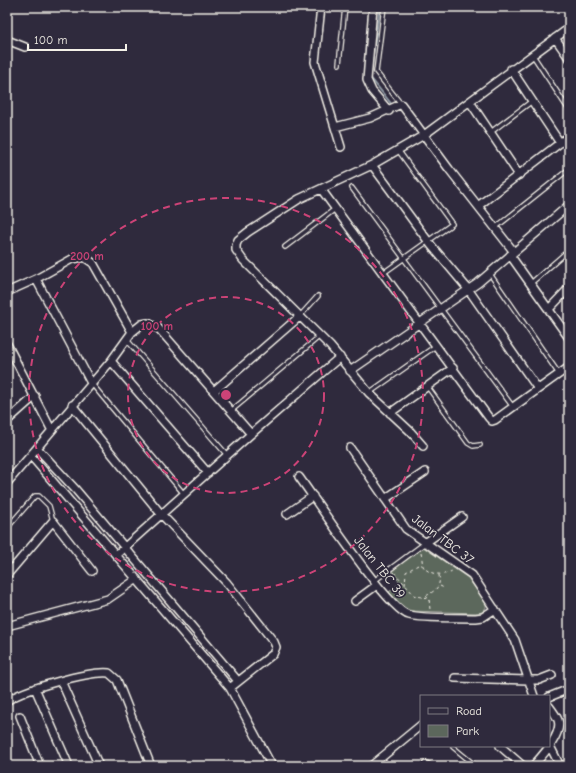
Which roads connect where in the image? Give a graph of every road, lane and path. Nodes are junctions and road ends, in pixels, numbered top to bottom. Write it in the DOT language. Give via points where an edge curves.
graph roads {
  1 [pos="321,7"];
  2 [pos="345,7"];
  3 [pos="373,7"];
  4 [pos="384,7"];
  5 [pos="569,28"];
  6 [pos="555,38"];
  7 [pos="7,40"];
  8 [pos="25,47"];
  9 [pos="532,54"];
  10 [pos="569,58"];
  11 [pos="339,64"];
  12 [pos="511,69"];
  13 [pos="532,101"];
  14 [pos="470,102"];
  15 [pos="401,104"];
  16 [pos="569,110"];
  17 [pos="388,111"];
  18 [pos="335,127"];
  19 [pos="490,132"];
  20 [pos="424,135"];
  21 [pos="569,136"];
  22 [pos="560,143"];
  23 [pos="341,147"];
  24 [pos="398,150"];
  25 [pos="372,165"];
  26 [pos="569,169"];
  27 [pos="519,175"];
  28 [pos="352,188"];
  29 [pos="320,189"];
  30 [pos="569,205"];
  31 [pos="478,206"];
  32 [pos="335,209"];
  33 [pos="494,228"];
  34 [pos="429,241"];
  35 [pos="285,247"];
  36 [pos="569,250"];
  37 [pos="512,253"];
  38 [pos="404,259"];
  39 [pos="490,274"];
  40 [pos="382,275"];
  41 [pos="36,279"];
  42 [pos="530,284"];
  43 [pos="569,288"];
  44 [pos="468,289"];
  45 [pos="7,292"];
  46 [pos="318,296"];
  47 [pos="441,308"];
  48 [pos="549,309"];
  49 [pos="299,317"];
  50 [pos="419,323"];
  51 [pos="132,332"];
  52 [pos="320,336"];
  53 [pos="569,338"];
  54 [pos="126,340"];
  55 [pos="436,345"];
  56 [pos="8,349"];
  57 [pos="340,357"];
  58 [pos="110,361"];
  59 [pos="569,367"];
  60 [pos="453,368"];
  61 [pos="350,371"];
  62 [pos="559,374"];
  63 [pos="91,383"];
  64 [pos="427,386"];
  65 [pos="538,389"];
  66 [pos="214,391"];
  67 [pos="370,393"];
  68 [pos="34,396"];
  69 [pos="72,406"];
  70 [pos="513,407"];
  71 [pos="231,412"];
  72 [pos="390,413"];
  73 [pos="7,421"];
  74 [pos="51,429"];
  75 [pos="251,434"];
  76 [pos="480,445"];
  77 [pos="423,446"];
  78 [pos="38,448"];
  79 [pos="350,448"];
  80 [pos="227,455"];
  81 [pos="31,456"];
  82 [pos="425,472"];
  83 [pos="208,473"];
  84 [pos="300,477"];
  85 [pos="7,483"];
  86 [pos="184,494"];
  87 [pos="313,496"];
  88 [pos="385,499"];
  89 [pos="161,514"];
  90 [pos="287,514"];
  91 [pos="462,517"];
  92 [pos="53,521"];
  93 [pos="7,528"];
  94 [pos="425,543"];
  95 [pos="125,547"];
  96 [pos="418,548"];
  97 [pos="116,555"];
  98 [pos="423,565"];
  99 [pos="457,565"];
  100 [pos="391,568"];
  101 [pos="8,571"];
  102 [pos="92,571"];
  103 [pos="439,574"];
  104 [pos="137,579"];
  105 [pos="375,583"];
  106 [pos="405,585"];
  107 [pos="440,586"];
  108 [pos="444,588"];
  109 [pos="425,596"];
  110 [pos="355,601"];
  111 [pos="495,609"];
  112 [pos="430,616"];
  113 [pos="7,626"];
  114 [pos="552,675"];
  115 [pos="455,678"];
  116 [pos="528,680"];
  117 [pos="61,681"];
  118 [pos="238,681"];
  119 [pos="35,688"];
  120 [pos="230,688"];
  121 [pos="569,689"];
  122 [pos="534,695"];
  123 [pos="550,697"];
  124 [pos="7,700"];
  125 [pos="550,708"];
  126 [pos="20,716"];
  127 [pos="420,725"];
  128 [pos="550,746"];
  129 [pos="453,747"];
  130 [pos="501,747"];
  131 [pos="549,747"];
  132 [pos="40,766"];
  133 [pos="69,766"];
  134 [pos="99,766"];
  135 [pos="151,766"];
  136 [pos="272,766"];
  137 [pos="370,766"];
  138 [pos="476,766"];
  139 [pos="523,766"];
  140 [pos="533,766"];
  141 [pos="560,766"];
  1 -- 18 [label="street" via="315,62"];
  2 -- 11 [label="lane"];
  3 -- 17 [label="street" via="367,80 372,91"];
  4 -- 15 [label="lane" via="376,72"];
  5 -- 6 [label="street"];
  6 -- 9 [label="street"];
  6 -- 10 [label="street"];
  7 -- 8 [label="street"];
  9 -- 12 [label="street"];
  9 -- 16 [label="lane"];
  12 -- 13 [label="street"];
  12 -- 14 [label="street"];
  13 -- 19 [label="lane"];
  13 -- 22 [label="street"];
  14 -- 19 [label="street"];
  14 -- 20 [label="street"];
  15 -- 17 [label="street"];
  15 -- 20 [label="street"];
  17 -- 18 [label="street"];
  18 -- 23 [label="street"];
  19 -- 27 [label="street"];
  20 -- 24 [label="street"];
  20 -- 31 [label="street"];
  21 -- 22 [label="street"];
  22 -- 27 [label="street"];
  24 -- 25 [label="street"];
  24 -- 34 [label="lane" via="452,224"];
  25 -- 29 [label="street"];
  25 -- 34 [label="street"];
  26 -- 33 [label="lane"];
  27 -- 31 [label="street"];
  28 -- 38 [label="lane"];
  29 -- 32 [label="street"];
  29 -- 49 [label="street" via="272,215 243,236 236,246 243,260"];
  30 -- 37 [label="street"];
  31 -- 33 [label="street"];
  32 -- 35 [label="lane"];
  32 -- 40 [label="street"];
  33 -- 37 [label="street"];
  34 -- 38 [label="lane"];
  34 -- 44 [label="street"];
  36 -- 42 [label="lane"];
  37 -- 39 [label="street"];
  37 -- 42 [label="street"];
  38 -- 40 [label="lane"];
  38 -- 47 [label="lane"];
  39 -- 44 [label="street"];
  39 -- 62 [label="lane"];
  40 -- 50 [label="street"];
  41 -- 45 [label="street"];
  41 -- 51 [label="street" via="72,259 84,256 89,259"];
  41 -- 63 [label="street"];
  42 -- 48 [label="street"];
  43 -- 48 [label="street"];
  44 -- 47 [label="street"];
  44 -- 65 [label="street"];
  46 -- 49 [label="lane"];
  47 -- 50 [label="street"];
  47 -- 70 [label="lane"];
  48 -- 53 [label="street"];
  49 -- 52 [label="street"];
  49 -- 66 [label="street"];
  50 -- 55 [label="street"];
  50 -- 61 [label="street"];
  51 -- 54 [label="street"];
  51 -- 66 [label="street" via="142,324 154,325"];
  52 -- 57 [label="street"];
  52 -- 71 [label="lane"];
  54 -- 58 [label="street"];
  54 -- 80 [label="lane"];
  55 -- 60 [label="street"];
  55 -- 67 [label="lane"];
  56 -- 68 [label="street"];
  57 -- 61 [label="street"];
  57 -- 75 [label="street"];
  58 -- 63 [label="street"];
  58 -- 83 [label="street"];
  59 -- 62 [label="street"];
  60 -- 64 [label="street"];
  60 -- 70 [label="street" via="492,421"];
  61 -- 67 [label="street"];
  62 -- 65 [label="street"];
  63 -- 69 [label="street"];
  63 -- 86 [label="lane"];
  64 -- 72 [label="street"];
  64 -- 76 [label="lane" via="468,443 472,446"];
  65 -- 70 [label="street"];
  66 -- 71 [label="street"];
  67 -- 72 [label="street"];
  68 -- 73 [label="street"];
  68 -- 74 [label="street"];
  69 -- 74 [label="street"];
  69 -- 89 [label="street"];
  71 -- 75 [label="street"];
  72 -- 77 [label="street"];
  74 -- 78 [label="street"];
  75 -- 80 [label="street"];
  78 -- 81 [label="street"];
  78 -- 95 [label="street"];
  79 -- 88 [label="street, Jalan TBC 37"];
  80 -- 83 [label="street"];
  81 -- 85 [label="street"];
  81 -- 97 [label="street"];
  82 -- 88 [label="street"];
  83 -- 86 [label="street"];
  84 -- 87 [label="street, Jalan TBC 39"];
  86 -- 89 [label="street"];
  87 -- 90 [label="street"];
  87 -- 105 [label="street, Jalan TBC 39"];
  88 -- 94 [label="street, Jalan TBC 37" via="406,529"];
  89 -- 95 [label="street"];
  89 -- 118 [label="street" via="227,584 274,642 276,647 273,654"];
  91 -- 94 [label="street"];
  92 -- 93 [label="lane" via="49,506 39,496 35,496"];
  92 -- 101 [label="street"];
  92 -- 102 [label="street"];
  94 -- 96 [label="lane"];
  94 -- 99 [label="street, Jalan TBC 37"];
  95 -- 97 [label="street"];
  95 -- 118 [label="street"];
  96 -- 98 [label="path"];
  96 -- 100 [label="lane"];
  97 -- 104 [label="street"];
  98 -- 103 [label="path" via="430,572"];
  98 -- 106 [label="path" via="406,572"];
  99 -- 103 [label="path" via="450,573"];
  99 -- 111 [label="street, Jalan TBC 37" via="472,575"];
  100 -- 105 [label="lane"];
  100 -- 106 [label="path"];
  103 -- 107 [label="path"];
  104 -- 113 [label="street" via="108,600"];
  104 -- 120 [label="street"];
  105 -- 110 [label="street"];
  105 -- 112 [label="street, Jalan TBC 39" via="397,608 408,615"];
  106 -- 109 [label="path" via="416,596"];
  107 -- 108 [label="path"];
  107 -- 109 [label="path"];
  109 -- 112 [label="path" via="430,601"];
  111 -- 112 [label="street, Jalan TBC 39" via="483,617 476,618"];
  111 -- 116 [label="street, Jalan TBC 37" via="516,640"];
  114 -- 116 [label="street" via="539,680"];
  115 -- 116 [label="street"];
  116 -- 122 [label="street, Jalan TBC 37"];
  117 -- 119 [label="street"];
  117 -- 134 [label="street"];
  117 -- 135 [label="street" via="104,672 114,675"];
  118 -- 120 [label="street"];
  119 -- 124 [label="street"];
  119 -- 133 [label="street"];
  120 -- 136 [label="street"];
  121 -- 123 [label="street"];
  125 -- 128 [label="street" via="558,720 559,729"];
  126 -- 132 [label="street"];
  127 -- 137 [label="street"];
  128 -- 141 [label="street"];
  129 -- 138 [label="lane"];
  130 -- 139 [label="street"];
  131 -- 140 [label="street"];
}
